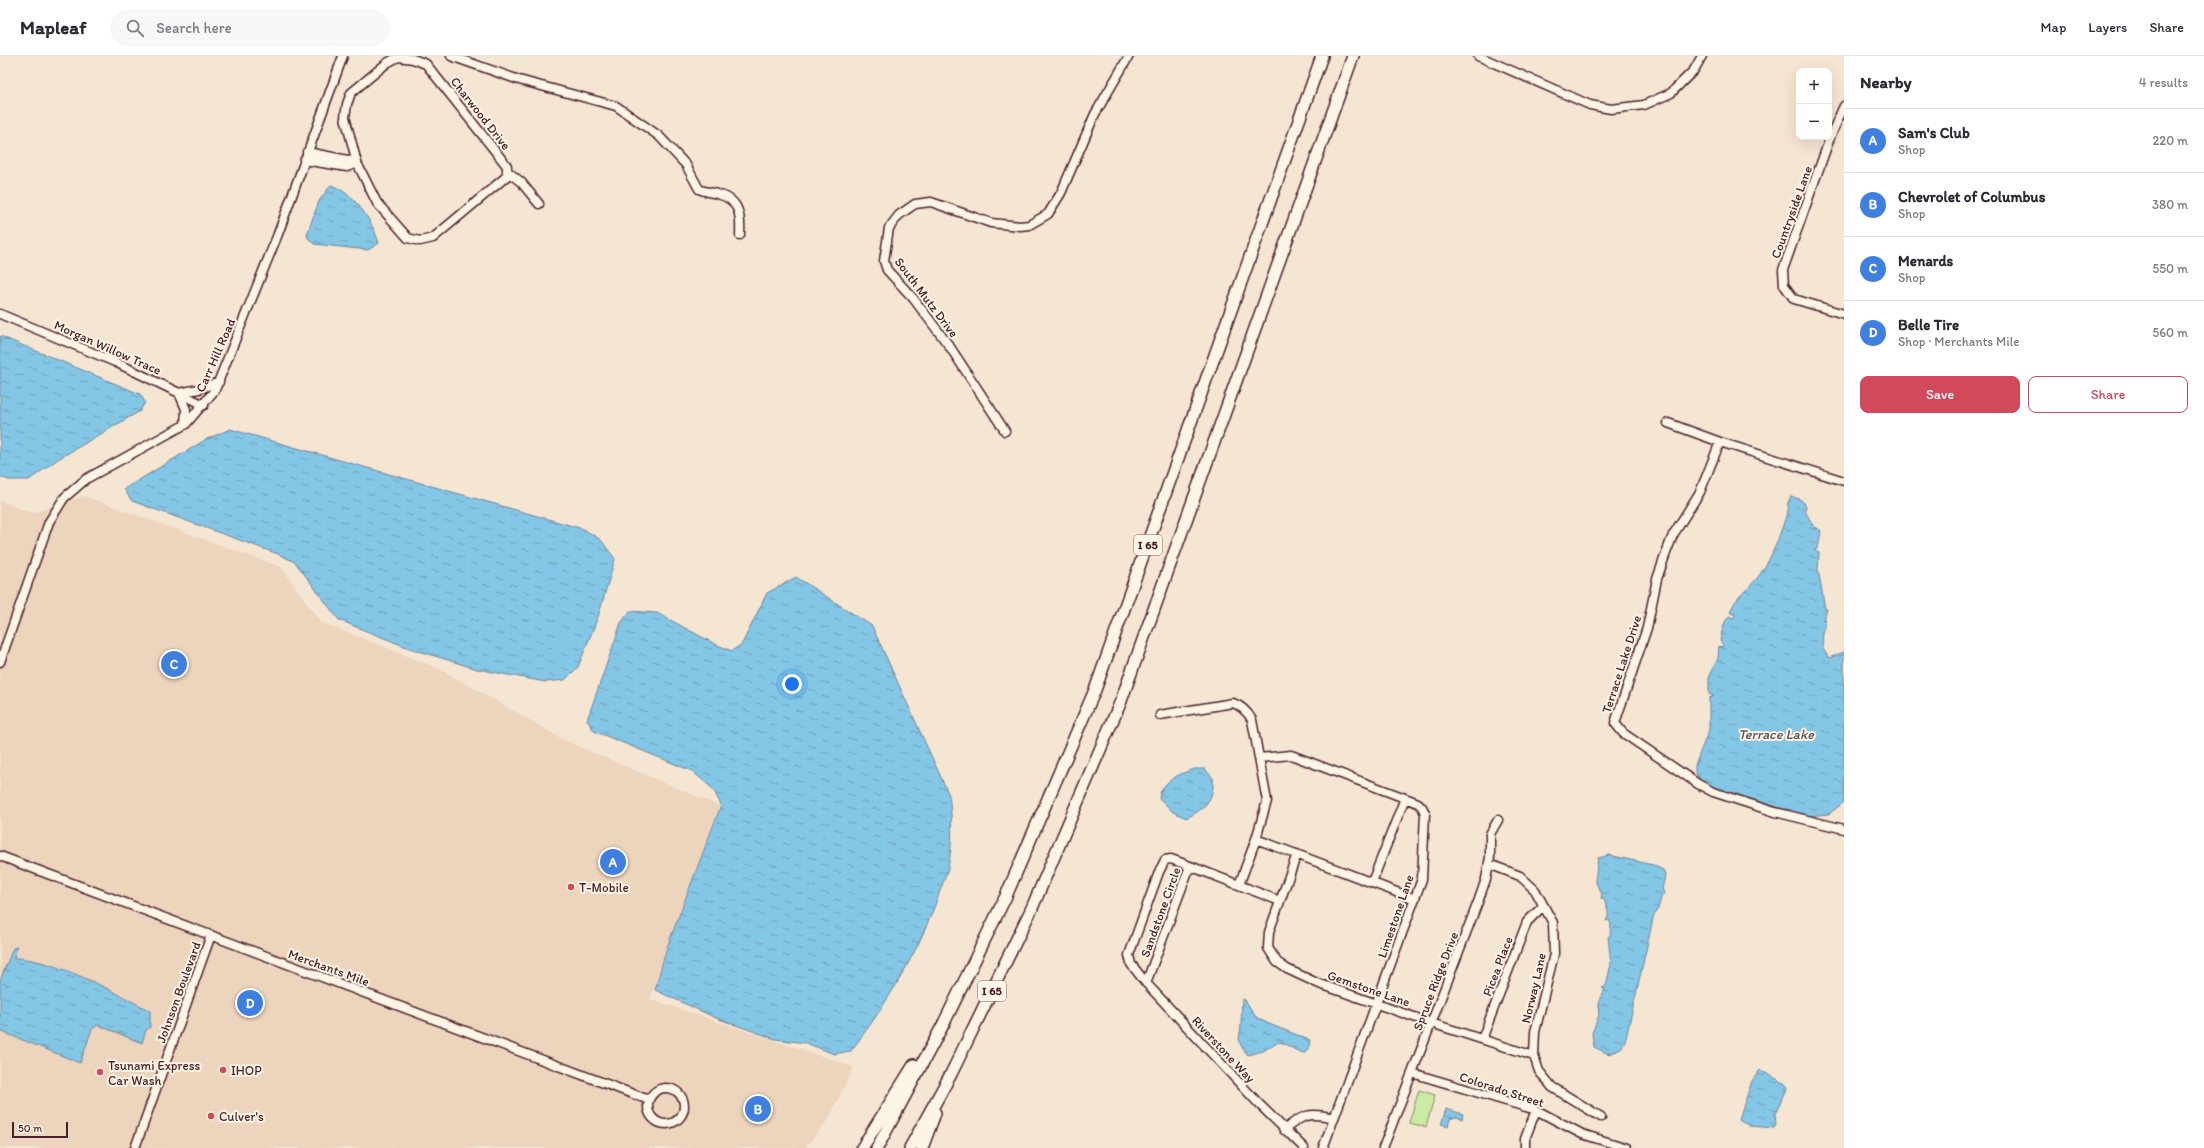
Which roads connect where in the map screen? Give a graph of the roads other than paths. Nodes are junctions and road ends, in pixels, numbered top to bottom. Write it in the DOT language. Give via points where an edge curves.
graph roads {
  1 [pos="343,56"];
  2 [pos="451,56"];
  3 [pos="1129,56"];
  4 [pos="1322,56"];
  5 [pos="1353,56"];
  6 [pos="1478,56"];
  7 [pos="1702,56"];
  8 [pos="1844,106"];
  9 [pos="306,156"];
  10 [pos="357,163"];
  11 [pos="507,171"];
  12 [pos="539,204"];
  13 [pos="740,235"];
  14 [pos="0,314"];
  15 [pos="1844,314"];
  16 [pos="219,382"];
  17 [pos="179,393"];
  18 [pos="204,405"];
  19 [pos="1668,423"];
  20 [pos="185,425"];
  21 [pos="1005,432"];
  22 [pos="1720,442"];
  23 [pos="1844,481"];
  24 [pos="0,662"];
  25 [pos="1160,715"];
  26 [pos="1259,758"];
  27 [pos="1405,798"];
  28 [pos="1498,820"];
  29 [pos="1844,829"];
  30 [pos="1256,839"];
  31 [pos="1298,854"];
  32 [pos="0,856"];
  33 [pos="1489,864"];
  34 [pos="1190,866"];
  35 [pos="1372,882"];
  36 [pos="1239,885"];
  37 [pos="1415,898"];
  38 [pos="1280,901"];
  39 [pos="1543,906"];
  40 [pos="211,935"];
  41 [pos="1146,983"];
  42 [pos="1377,1004"];
  43 [pos="944,1023"];
  44 [pos="1431,1023"];
  45 [pos="1482,1039"];
  46 [pos="1534,1056"];
  47 [pos="1412,1073"];
  48 [pos="951,1074"];
  49 [pos="649,1100"];
  50 [pos="1536,1110"];
  51 [pos="1601,1116"];
  52 [pos="1334,1118"];
  53 [pos="1284,1130"];
  54 [pos="135,1148"];
  55 [pos="862,1148"];
  56 [pos="877,1148"];
  57 [pos="910,1148"];
  58 [pos="922,1148"];
  59 [pos="1304,1148"];
  60 [pos="1323,1148"];
  61 [pos="1383,1148"];
  62 [pos="1525,1148"];
  63 [pos="1627,1148"];
  1 -- 9 [label="street, Carr Hill Road"];
  2 -- 13 [label="street" via="520,80 616,106 659,136 686,165 699,189 726,196 733,202 740,216"];
  3 -- 21 [label="street, South Mutz Drive" via="1095,114 1061,193 1048,214 1029,225 1020,226 991,223 931,202 915,204 899,215 889,228 884,261 887,270 913,298 950,347"];
  4 -- 43 [label="highway, I 65" via="1095,690 1006,896"];
  5 -- 48 [label="highway, I 65" via="1121,701 1032,908"];
  6 -- 7 [label="street" via="1590,105 1610,109 1644,105 1671,93 1694,70"];
  8 -- 15 [label="street, Countryside Lane" via="1782,270 1784,285 1794,299"];
  9 -- 10 [label="street" via="347,167"];
  9 -- 16 [label="street, Carr Hill Road"];
  10 -- 11 [label="street, Charwood Drive" via="382,209 408,238 420,241 433,238 507,176"];
  10 -- 11 [label="street, Charwood Drive" via="345,117 347,104 351,94 387,63 398,57 426,64 495,150 507,166"];
  11 -- 12 [label="street" via="521,182"];
  14 -- 17 [label="street, Morgan Willow Trace" via="115,362"];
  16 -- 17 [label="street"];
  16 -- 18 [label="street, Carr Hill Road"];
  17 -- 18 [label="street, Morgan Willow Trace"];
  17 -- 20 [label="street" via="186,409"];
  18 -- 20 [label="street, Carr Hill Road"];
  19 -- 22 [label="street"];
  20 -- 24 [label="street, Carr Hill Road" via="86,479 64,498 49,522"];
  22 -- 23 [label="street"];
  22 -- 29 [label="street, Terrace Lake Drive" via="1700,492 1673,535 1666,553 1657,580 1647,628 1614,723 1623,733 1713,792 1775,812"];
  25 -- 26 [label="street" via="1233,703 1240,706 1252,720"];
  26 -- 27 [label="street, Limestone Lane" via="1291,756"];
  26 -- 30 [label="street" via="1267,801"];
  27 -- 35 [label="street"];
  27 -- 37 [label="street, Limestone Lane" via="1418,803 1425,814 1422,879"];
  28 -- 33 [label="street, Spruce Ridge Drive" via="1490,834"];
  30 -- 31 [label="street"];
  30 -- 36 [label="street"];
  31 -- 35 [label="street"];
  31 -- 38 [label="street"];
  32 -- 40 [label="street, Merchants Mile"];
  33 -- 39 [label="street, Norway Lane" via="1520,876 1535,890"];
  33 -- 44 [label="street, Spruce Ridge Drive" via="1478,902"];
  34 -- 36 [label="street"];
  34 -- 41 [label="street, Sandstone Circle"];
  34 -- 41 [label="street, Sandstone Circle" via="1172,859 1165,860 1159,872 1129,956 1131,964"];
  35 -- 37 [label="street"];
  36 -- 38 [label="street"];
  37 -- 42 [label="street, Limestone Lane"];
  38 -- 42 [label="street, Gemstone Lane" via="1269,932 1268,948 1277,962 1317,983"];
  39 -- 45 [label="street, Picea Place" via="1527,922"];
  39 -- 46 [label="street, Norway Lane" via="1553,923 1554,954 1535,1032"];
  40 -- 49 [label="street, Merchants Mile"];
  40 -- 54 [label="street, Johnson Boulevard"];
  41 -- 53 [label="street, Riverstone Way"];
  42 -- 44 [label="street, Gemstone Lane"];
  42 -- 52 [label="street, Limestone Lane"];
  43 -- 55 [label="highway" via="931,1038"];
  43 -- 56 [label="highway, I 65"];
  44 -- 45 [label="street, Gemstone Lane"];
  44 -- 47 [label="street, Spruce Ridge Drive"];
  45 -- 46 [label="street, Gemstone Lane"];
  46 -- 51 [label="street, Norway Lane" via="1539,1071 1552,1087"];
  47 -- 50 [label="street, Colorado Street"];
  47 -- 61 [label="street, Spruce Ridge Drive"];
  48 -- 57 [label="highway, I 65"];
  48 -- 58 [label="highway"];
  49 -- 49 [label="street" via="649,1112 658,1122 668,1124 683,1114 684,1102 679,1092 674,1089 662,1088 652,1094"];
  50 -- 62 [label="street" via="1525,1140"];
  50 -- 63 [label="street, Colorado Street" via="1582,1134"];
  52 -- 53 [label="street" via="1317,1114 1308,1115 1297,1119"];
  52 -- 60 [label="street, Limestone Lane"];
  53 -- 59 [label="street, Riverstone Way"];
}
